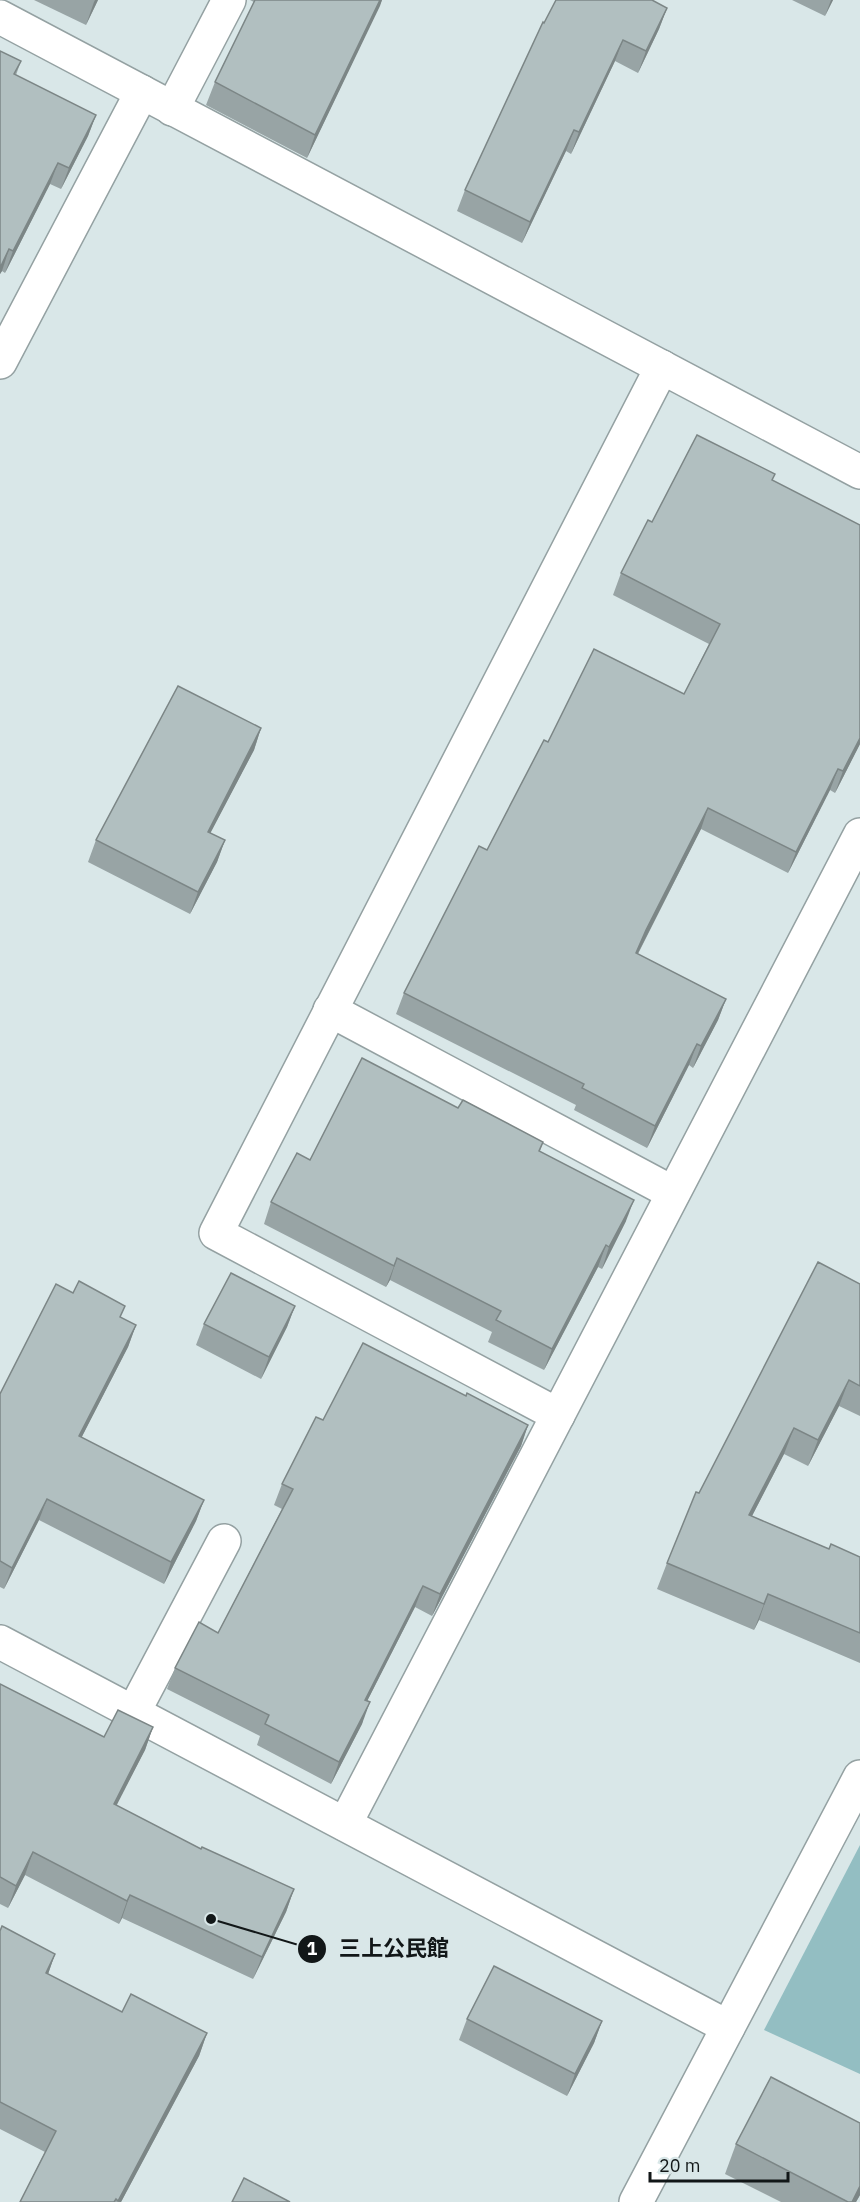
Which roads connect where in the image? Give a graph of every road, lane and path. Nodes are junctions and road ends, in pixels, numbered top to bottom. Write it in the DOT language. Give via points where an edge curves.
graph roads {
  1 [pos="229,0"];
  2 [pos="0,17"];
  3 [pos="142,92"];
  4 [pos="172,109"];
  5 [pos="0,362"];
  6 [pos="662,367"];
  7 [pos="860,472"];
  8 [pos="860,835"];
  9 [pos="330,1011"];
  10 [pos="673,1193"];
  11 [pos="558,1415"];
  12 [pos="224,1541"];
  13 [pos="0,1642"];
  14 [pos="133,1713"];
  15 [pos="860,1777"];
  16 [pos="345,1824"];
  17 [pos="728,2026"];
  18 [pos="636,2202"];
  1 -- 4 [label="street"];
  2 -- 3 [label="street"];
  3 -- 4 [label="street"];
  3 -- 5 [label="street"];
  4 -- 6 [label="street"];
  6 -- 7 [label="street"];
  6 -- 9 [label="street"];
  8 -- 10 [label="street"];
  9 -- 10 [label="street"];
  9 -- 11 [label="street" via="216,1233"];
  10 -- 11 [label="street"];
  11 -- 16 [label="street"];
  12 -- 14 [label="street"];
  13 -- 14 [label="street"];
  14 -- 16 [label="street"];
  15 -- 17 [label="street"];
  16 -- 17 [label="street"];
  17 -- 18 [label="street"];
}
